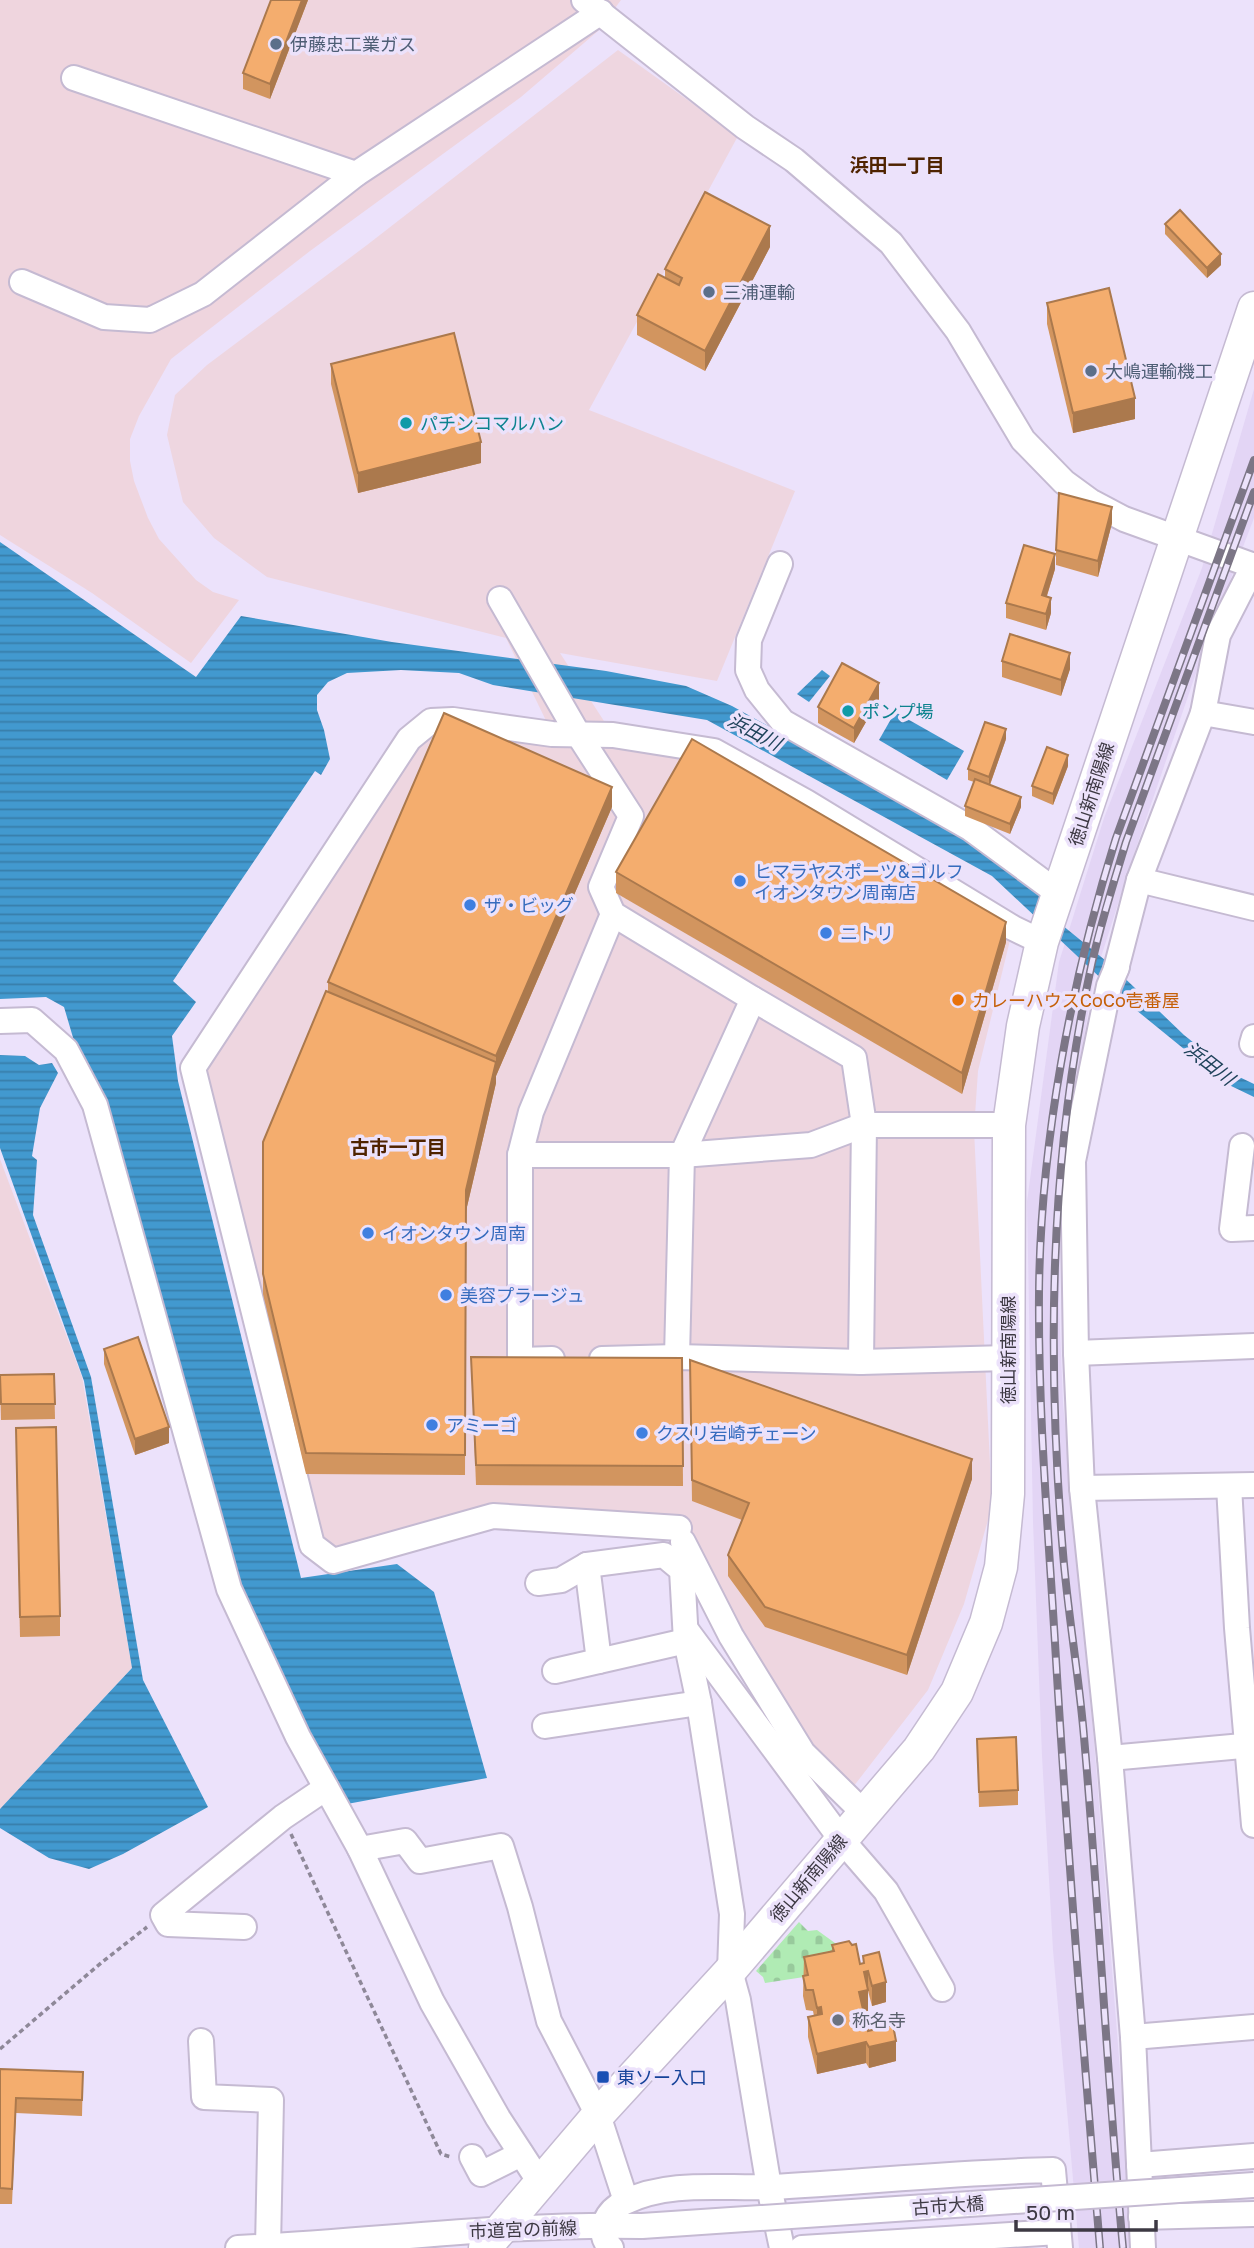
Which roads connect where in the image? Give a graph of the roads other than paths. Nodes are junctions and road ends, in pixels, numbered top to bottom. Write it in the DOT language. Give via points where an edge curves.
graph roads {
  1 [pos="593,6"];
  2 [pos="74,78"];
  3 [pos="356,174"];
  4 [pos="22,282"];
  5 [pos="1254,308"];
  6 [pos="1176,539"];
  7 [pos="780,564"];
  8 [pos="1254,566"];
  9 [pos="500,599"];
  10 [pos="1203,713"];
  11 [pos="1254,722"];
  12 [pos="578,734"];
  13 [pos="1139,880"];
  14 [pos="1254,908"];
  15 [pos="613,914"];
  16 [pos="1050,917"];
  17 [pos="753,999"];
  18 [pos="0,1021"];
  19 [pos="864,1125"];
  20 [pos="1009,1125"];
  21 [pos="1242,1146"];
  22 [pos="520,1155"];
  23 [pos="682,1155"];
  24 [pos="1254,1228"];
  25 [pos="1254,1346"];
  26 [pos="1076,1353"];
  27 [pos="677,1357"];
  28 [pos="1007,1359"];
  29 [pos="861,1362"];
  30 [pos="1254,1485"];
  31 [pos="1228,1486"];
  32 [pos="1082,1488"];
  33 [pos="587,1565"];
  34 [pos="538,1583"];
  35 [pos="686,1634"];
  36 [pos="599,1661"];
  37 [pos="555,1671"];
  38 [pos="699,1703"];
  39 [pos="545,1726"];
  40 [pos="1251,1746"];
  41 [pos="1110,1758"];
  42 [pos="326,1788"];
  43 [pos="864,1813"];
  44 [pos="1254,1825"];
  45 [pos="841,1839"];
  46 [pos="360,1850"];
  47 [pos="244,1927"];
  48 [pos="730,1971"];
  49 [pos="942,1989"];
  50 [pos="1254,2027"];
  51 [pos="1133,2038"];
  52 [pos="201,2041"];
  53 [pos="598,2115"];
  54 [pos="522,2154"];
  55 [pos="1254,2156"];
  56 [pos="472,2157"];
  57 [pos="1139,2165"];
  58 [pos="541,2184"];
  59 [pos="1254,2185"];
  60 [pos="769,2187"];
  61 [pos="626,2201"];
  62 [pos="1254,2214"];
  63 [pos="1141,2217"];
  64 [pos="642,2226"];
  65 [pos="607,2237"];
  66 [pos="492,2239"];
  67 [pos="1059,2240"];
  68 [pos="268,2247"];
  69 [pos="238,2248"];
  70 [pos="782,2248"];
  71 [pos="802,2248"];
  72 [pos="1143,2248"];
  1 -- 3 [label="street"];
  1 -- 6 [label="street" via="745,127 794,160 891,243 958,331 1023,440 1064,482 1124,519"];
  2 -- 3 [label="street"];
  3 -- 4 [label="street" via="203,294 149,320 104,317"];
  5 -- 6 [label="main road, 徳山新南陽線"];
  6 -- 8 [label="street"];
  6 -- 16 [label="main road, 徳山新南陽線"];
  7 -- 16 [label="street" via="749,640 748,670 757,690 783,722 970,828"];
  8 -- 10 [label="street" via="1218,635"];
  9 -- 12 [label="street"];
  10 -- 11 [label="street"];
  10 -- 13 [label="street"];
  12 -- 15 [label="street" via="631,816 601,887"];
  12 -- 16 [label="street" via="714,751 1013,928"];
  12 -- 43 [label="street" via="453,720 431,721 409,739 193,1068 312,1545 333,1561 492,1517 681,1535 732,1636 803,1752"];
  13 -- 14 [label="street"];
  13 -- 26 [label="street" via="1073,1161"];
  15 -- 17 [label="street"];
  15 -- 22 [label="street" via="531,1112"];
  16 -- 20 [label="main road, 徳山新南陽線" via="1023,1026"];
  17 -- 19 [label="street" via="854,1058"];
  17 -- 23 [label="street"];
  18 -- 42 [label="street" via="32,1020 66,1050 95,1105 229,1589"];
  19 -- 20 [label="street"];
  19 -- 23 [label="street" via="811,1145"];
  19 -- 29 [label="street"];
  20 -- 28 [label="main road, 徳山新南陽線"];
  21 -- 24 [label="street" via="1232,1229"];
  22 -- 23 [label="street"];
  22 -- 27 [label="street" via="520,1360"];
  23 -- 27 [label="street"];
  25 -- 26 [label="street"];
  26 -- 32 [label="street"];
  27 -- 29 [label="street"];
  28 -- 29 [label="street"];
  28 -- 43 [label="main road, 徳山新南陽線" via="1008,1494 1001,1567 986,1623 957,1692 919,1749"];
  30 -- 31 [label="street"];
  31 -- 32 [label="street"];
  31 -- 40 [label="street" via="1237,1628"];
  32 -- 41 [label="street"];
  33 -- 34 [label="street" via="561,1580"];
  33 -- 35 [label="street" via="664,1555 682,1570"];
  33 -- 36 [label="street"];
  35 -- 36 [label="street"];
  35 -- 38 [label="street"];
  35 -- 45 [label="street"];
  36 -- 37 [label="street"];
  38 -- 39 [label="street"];
  38 -- 48 [label="street" via="732,1914"];
  40 -- 41 [label="street"];
  40 -- 44 [label="street"];
  41 -- 51 [label="street"];
  42 -- 46 [label="street"];
  42 -- 47 [label="street" via="283,1817 163,1915 167,1924"];
  43 -- 45 [label="main road, 徳山新南陽線"];
  45 -- 48 [label="main road, 徳山新南陽線"];
  45 -- 49 [label="street" via="886,1891"];
  46 -- 53 [label="street" via="405,1842 419,1861 501,1846 549,2021"];
  46 -- 54 [label="street" via="432,2002"];
  48 -- 53 [label="main road, 徳山新南陽線"];
  48 -- 60 [label="street"];
  50 -- 51 [label="street"];
  51 -- 57 [label="street"];
  52 -- 68 [label="street" via="204,2097 271,2100"];
  53 -- 58 [label="main road, 徳山新南陽線"];
  53 -- 61 [label="street"];
  54 -- 56 [label="street" via="481,2174"];
  54 -- 58 [label="street"];
  55 -- 57 [label="street"];
  57 -- 63 [label="street"];
  58 -- 66 [label="main road, 徳山新南陽線"];
  59 -- 64 [label="street, 古市大橋, bridge"];
  60 -- 61 [label="street" via="663,2190"];
  60 -- 67 [label="street" via="1053,2170"];
  60 -- 70 [label="street"];
  61 -- 65 [label="street" via="609,2211"];
  62 -- 63 [label="street"];
  63 -- 72 [label="street"];
  64 -- 65 [label="street, 市道宮の前線"];
  65 -- 66 [label="street, 市道宮の前線"];
  66 -- 68 [label="street, 市道宮の前線" via="445,2232"];
  67 -- 71 [label="street"];
  68 -- 69 [label="street, 市道宮の前線"];
}
